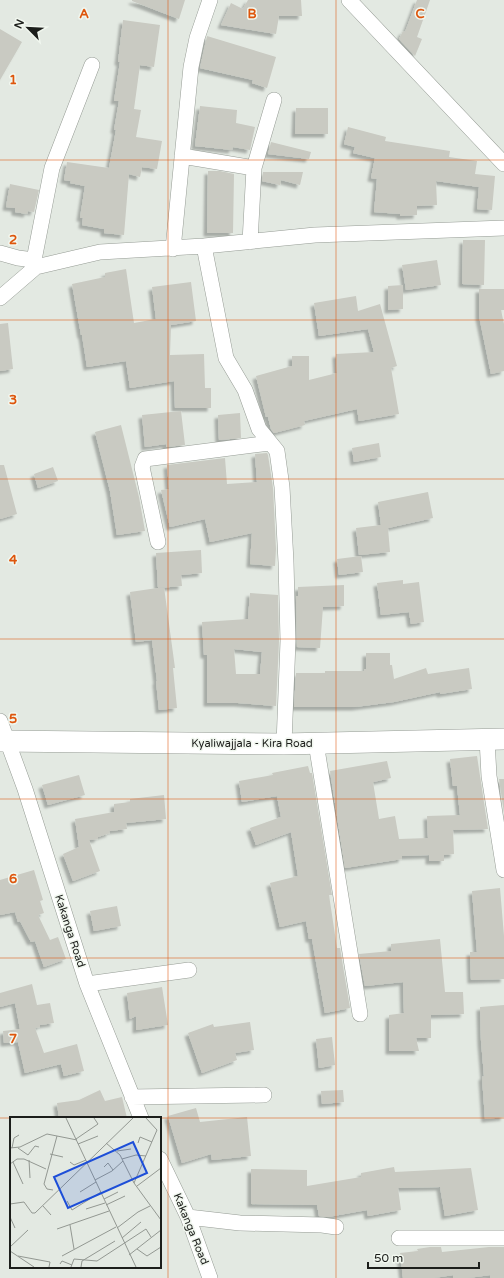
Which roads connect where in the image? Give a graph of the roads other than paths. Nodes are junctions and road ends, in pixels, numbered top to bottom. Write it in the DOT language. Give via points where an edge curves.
graph roads {
  1 [pos="210,0"];
  2 [pos="349,0"];
  3 [pos="92,65"];
  4 [pos="274,100"];
  5 [pos="182,156"];
  6 [pos="504,164"];
  7 [pos="254,168"];
  8 [pos="504,228"];
  9 [pos="250,242"];
  10 [pos="204,246"];
  11 [pos="173,249"];
  12 [pos="0,253"];
  13 [pos="35,263"];
  14 [pos="0,298"];
  15 [pos="270,443"];
  16 [pos="158,542"];
  17 [pos="0,721"];
  18 [pos="496,739"];
  19 [pos="4,740"];
  20 [pos="316,743"];
  21 [pos="284,744"];
  22 [pos="504,870"];
  23 [pos="189,970"];
  24 [pos="87,984"];
  25 [pos="360,1014"];
  26 [pos="264,1095"];
  27 [pos="132,1097"];
  28 [pos="141,1117"];
  29 [pos="161,1161"];
  30 [pos="188,1217"];
  31 [pos="336,1227"];
  32 [pos="399,1238"];
  33 [pos="504,1238"];
  34 [pos="210,1278"];
  1 -- 5 [label="street" via="197,38 191,67"];
  2 -- 6 [label="street"];
  3 -- 13 [label="street" via="52,168"];
  4 -- 7 [label="street"];
  5 -- 7 [label="street"];
  5 -- 11 [label="street"];
  7 -- 9 [label="street"];
  8 -- 9 [label="street" via="315,235"];
  9 -- 10 [label="street"];
  10 -- 11 [label="street"];
  10 -- 15 [label="street" via="226,358 245,390 258,429"];
  11 -- 13 [label="street" via="100,252"];
  12 -- 13 [label="street"];
  13 -- 14 [label="street"];
  15 -- 16 [label="street" via="145,459 142,467"];
  15 -- 21 [label="street" via="277,451 282,487 286,562 288,641"];
  17 -- 19 [label="street, Kakanga Road"];
  18 -- 20 [label="street, Kyaliwajjala - Kira Road"];
  18 -- 22 [label="street" via="489,776"];
  19 -- 21 [label="street, Kyaliwajjala - Kira Road"];
  19 -- 24 [label="street, Kakanga Road" via="25,789"];
  20 -- 21 [label="street, Kyaliwajjala - Kira Road"];
  20 -- 25 [label="street"];
  23 -- 24 [label="street"];
  24 -- 27 [label="street, Kakanga Road"];
  26 -- 27 [label="street"];
  27 -- 28 [label="street, Kakanga Road"];
  29 -- 30 [label="street, Kakanga Road"];
  30 -- 31 [label="street" via="240,1223"];
  30 -- 34 [label="street, Kakanga Road"];
  32 -- 33 [label="street"];
}
